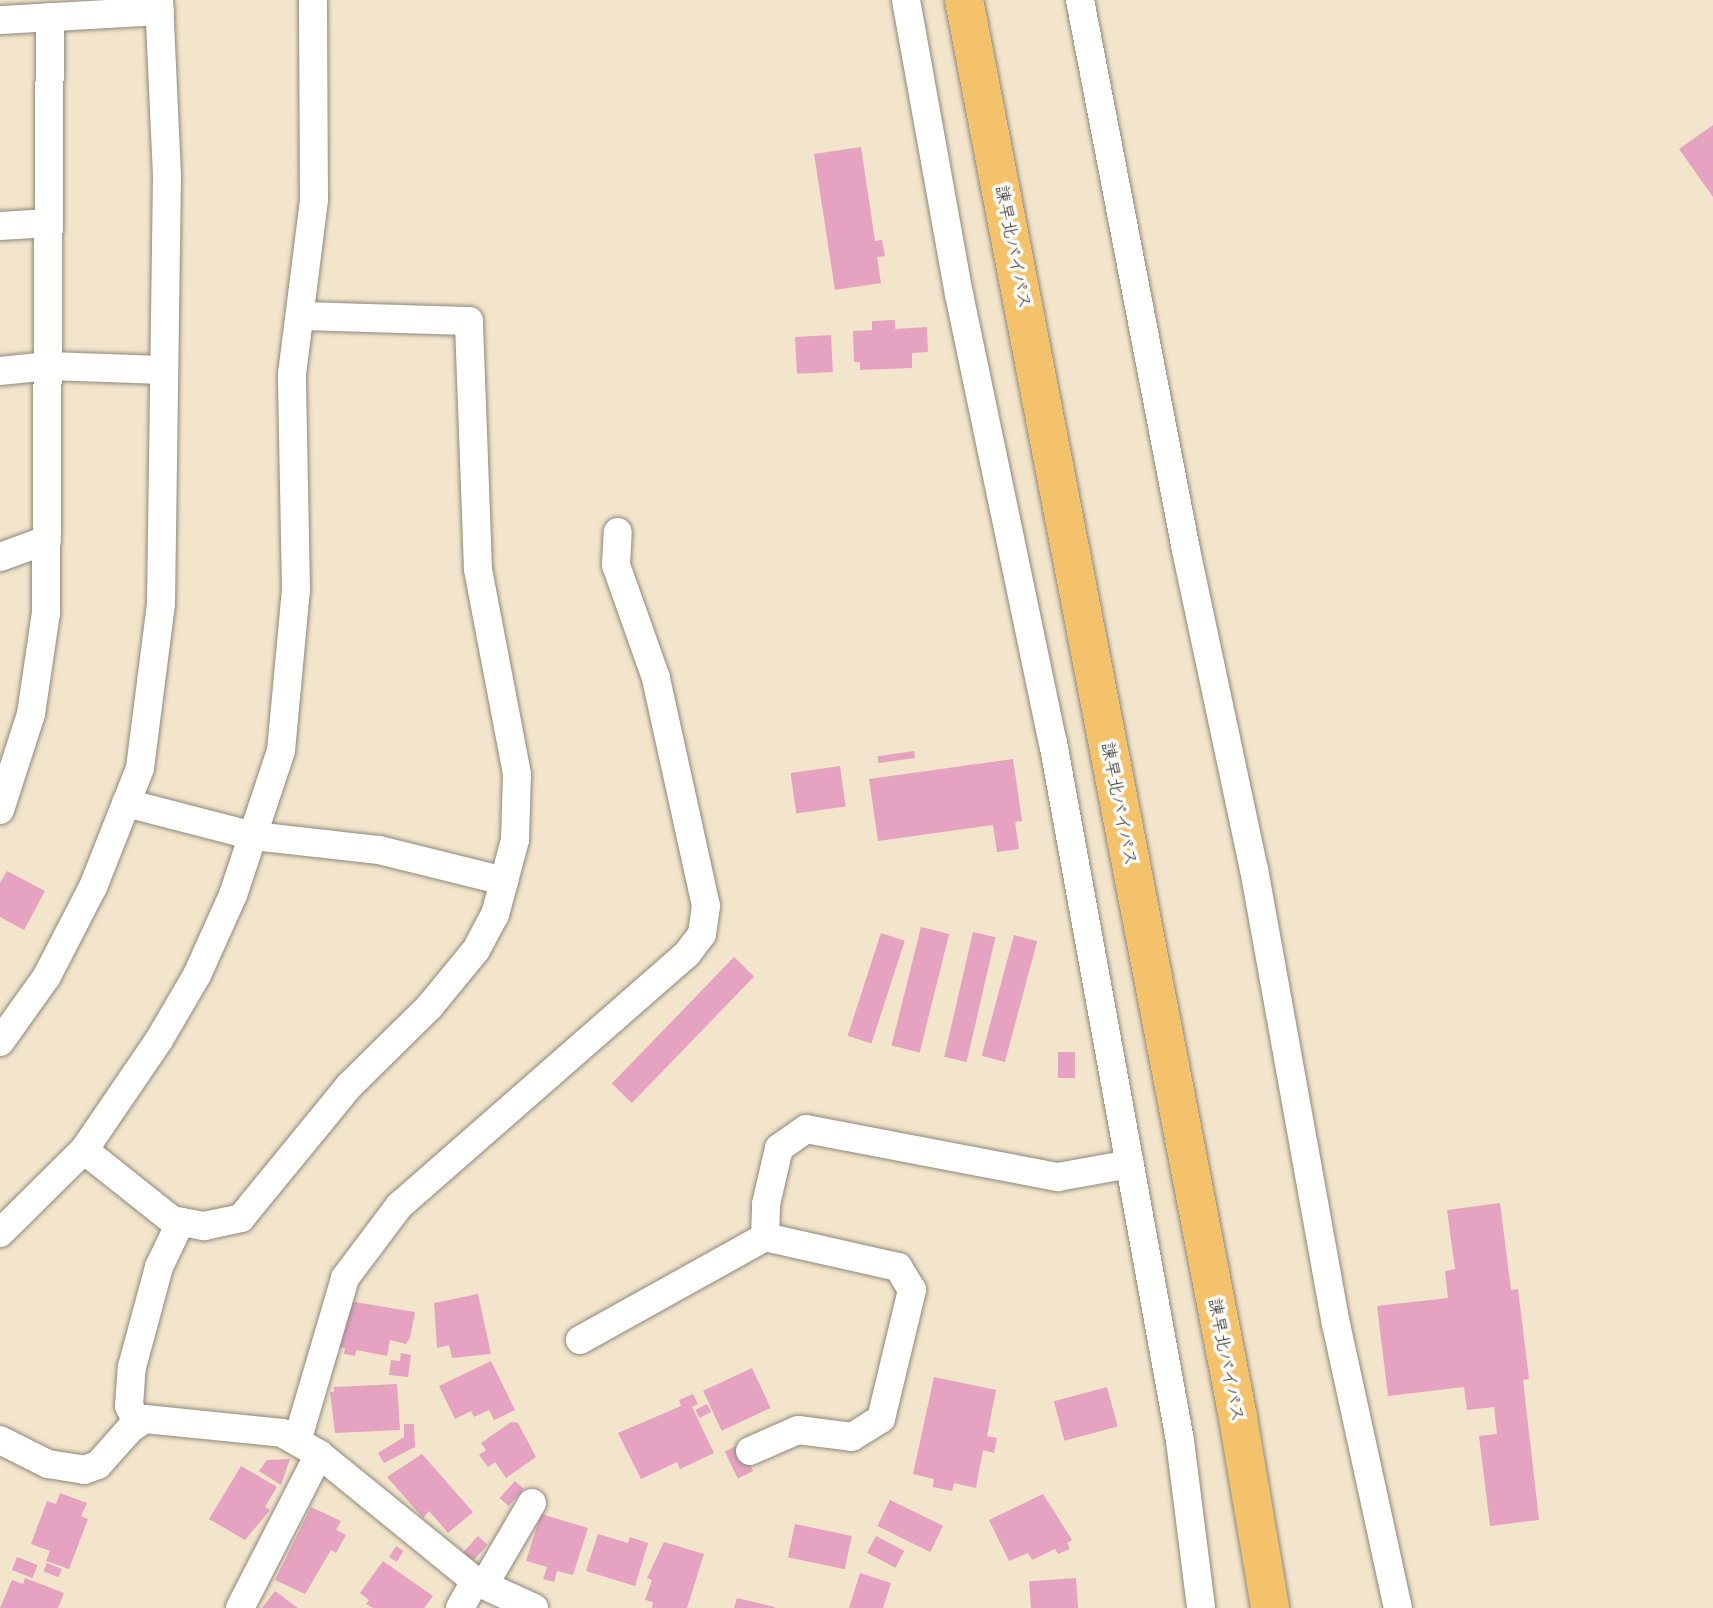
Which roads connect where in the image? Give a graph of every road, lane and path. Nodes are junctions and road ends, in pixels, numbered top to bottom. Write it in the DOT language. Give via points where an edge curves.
graph roads {
  1 [pos="313,0"];
  2 [pos="906,0"];
  3 [pos="964,0"];
  4 [pos="1080,0"];
  5 [pos="160,5"];
  6 [pos="50,17"];
  7 [pos="0,20"];
  8 [pos="50,223"];
  9 [pos="0,226"];
  10 [pos="300,317"];
  11 [pos="48,366"];
  12 [pos="163,370"];
  13 [pos="0,371"];
  14 [pos="618,532"];
  15 [pos="47,540"];
  16 [pos="0,557"];
  17 [pos="9,759"];
  18 [pos="126,803"];
  19 [pos="0,810"];
  20 [pos="254,836"];
  21 [pos="504,881"];
  22 [pos="0,1042"];
  23 [pos="84,1150"];
  24 [pos="1130,1164"];
  25 [pos="180,1223"];
  26 [pos="0,1233"];
  27 [pos="765,1237"];
  28 [pos="580,1340"];
  29 [pos="137,1423"];
  30 [pos="0,1440"];
  31 [pos="308,1446"];
  32 [pos="750,1451"];
  33 [pos="532,1503"];
  34 [pos="480,1583"];
  35 [pos="240,1608"];
  36 [pos="460,1608"];
  37 [pos="534,1608"];
  38 [pos="1201,1608"];
  39 [pos="1270,1608"];
  40 [pos="1398,1608"];
  1 -- 10 [label="street" via="314,199"];
  2 -- 24 [label="street" via="958,293 1052,743"];
  3 -- 39 [label="highway, 諫早北バイパス" via="1238,1418"];
  4 -- 40 [label="street" via="1186,550 1254,869 1336,1324"];
  5 -- 6 [label="street"];
  5 -- 12 [label="street" via="167,176"];
  6 -- 7 [label="street"];
  6 -- 8 [label="street"];
  8 -- 9 [label="street"];
  8 -- 11 [label="street"];
  10 -- 20 [label="street" via="292,374 296,590 281,751"];
  10 -- 21 [label="street" via="469,321 478,569 517,774 515,840"];
  11 -- 12 [label="street"];
  11 -- 13 [label="street"];
  11 -- 15 [label="street"];
  12 -- 18 [label="street" via="161,604 140,768"];
  14 -- 31 [label="street" via="616,565 656,678 706,906 702,934 656,982 399,1206 345,1278"];
  15 -- 16 [label="street"];
  15 -- 17 [label="street" via="41,663"];
  17 -- 19 [label="street"];
  18 -- 20 [label="street"];
  18 -- 22 [label="street" via="93,887 47,976"];
  20 -- 21 [label="street" via="379,850"];
  20 -- 23 [label="street" via="197,975"];
  21 -- 25 [label="street" via="495,915 454,980 349,1086 253,1208 222,1224"];
  23 -- 25 [label="street"];
  23 -- 26 [label="street"];
  24 -- 27 [label="street" via="1058,1177 806,1129 779,1148 766,1204"];
  24 -- 38 [label="street" via="1180,1441"];
  25 -- 29 [label="street" via="159,1267 132,1367 130,1406"];
  27 -- 28 [label="street"];
  27 -- 32 [label="street" via="898,1267 912,1290 881,1419 852,1437 798,1430"];
  29 -- 30 [label="street" via="109,1456 84,1470 48,1464"];
  29 -- 31 [label="street" via="154,1418"];
  31 -- 34 [label="street"];
  31 -- 35 [label="street"];
  33 -- 34 [label="street"];
  34 -- 36 [label="street"];
  34 -- 37 [label="street"];
}
